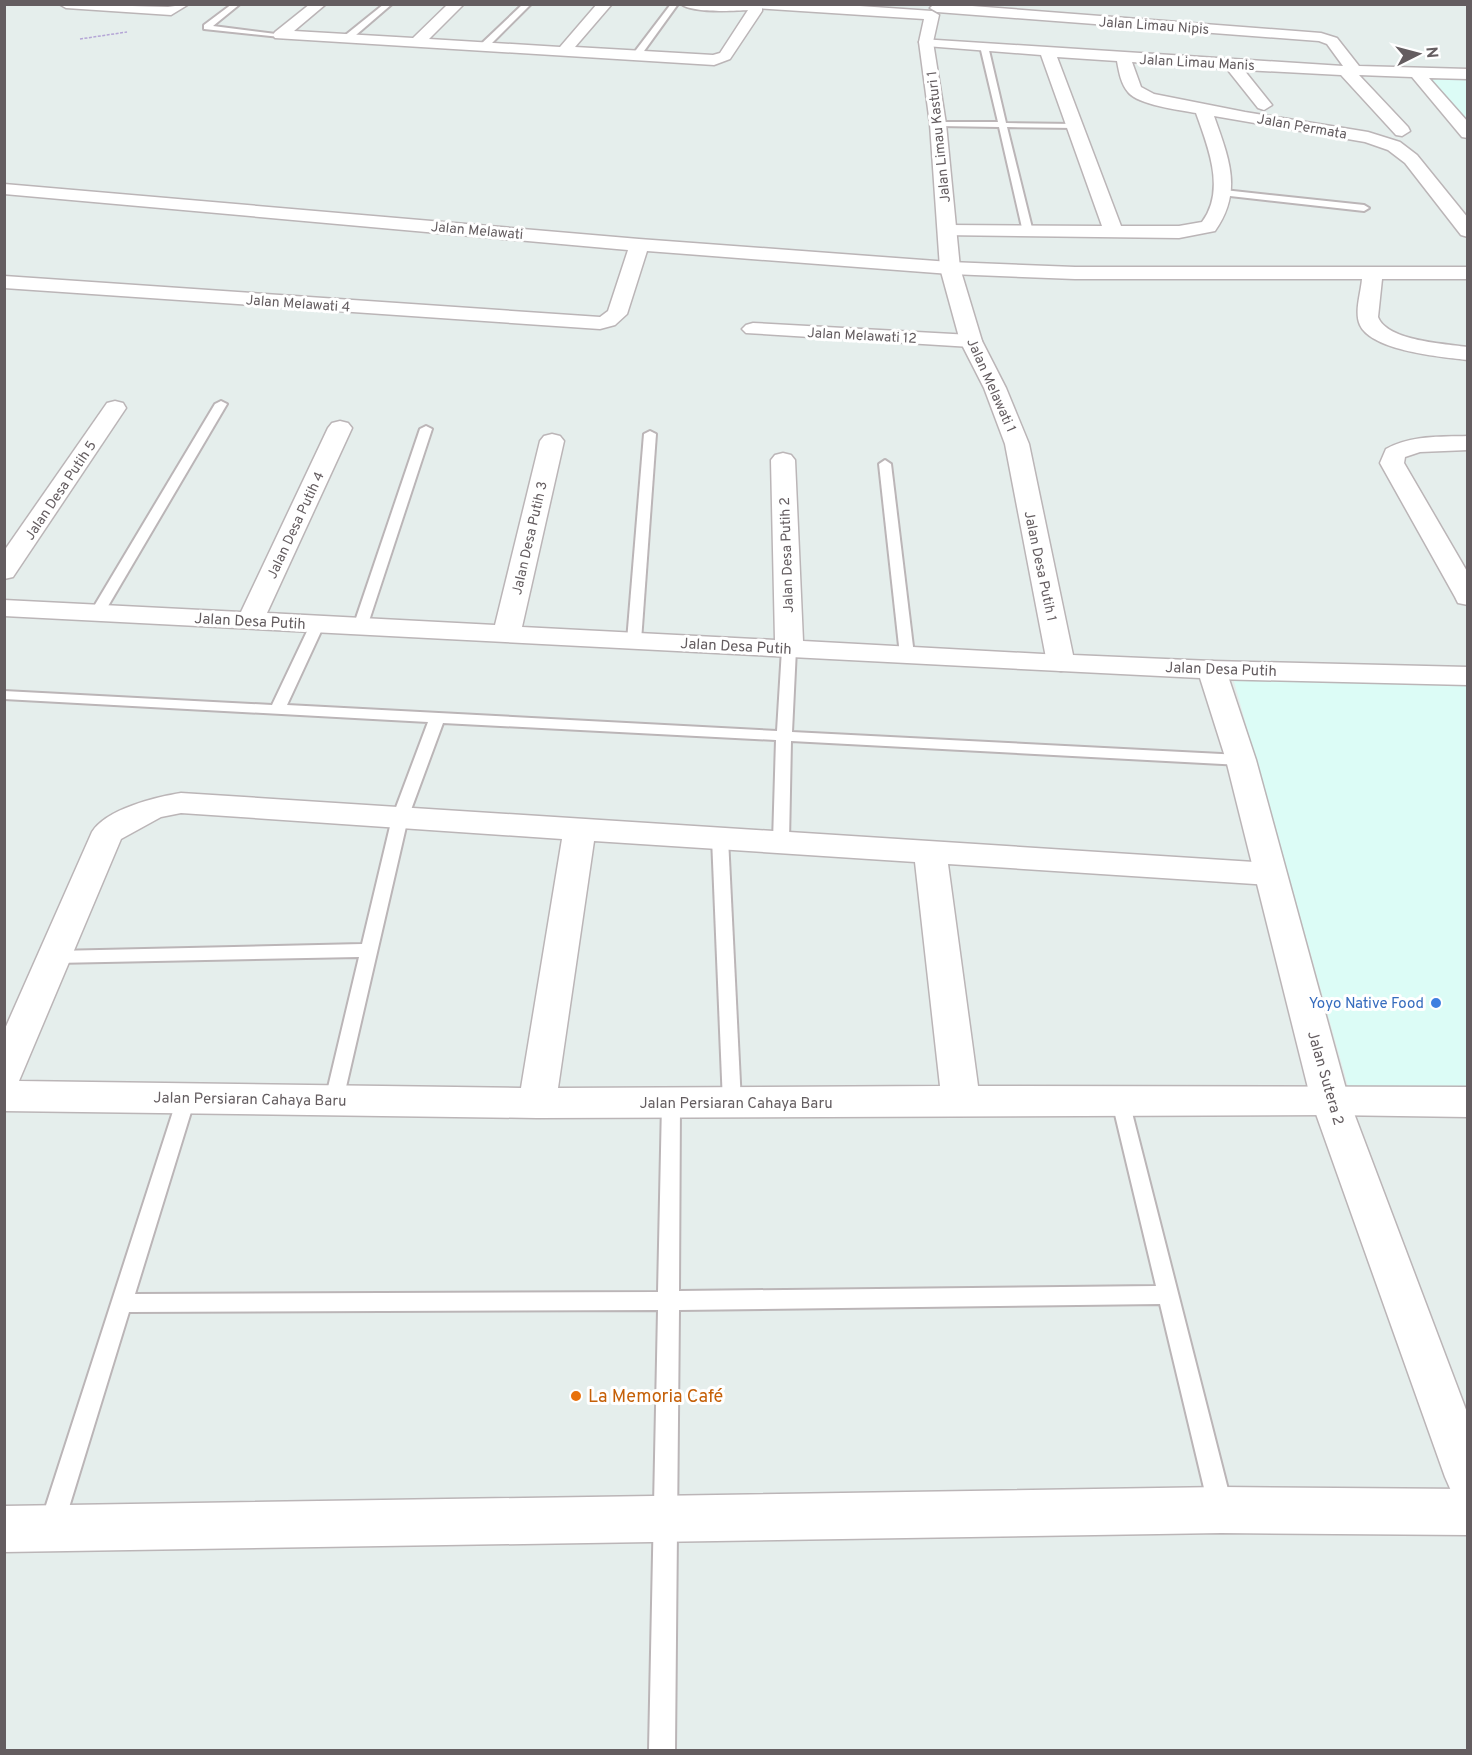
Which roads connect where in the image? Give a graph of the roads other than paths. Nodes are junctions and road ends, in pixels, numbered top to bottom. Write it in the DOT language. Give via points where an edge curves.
graph roads {
  1 [pos="66,4"];
  2 [pos="182,4"];
  3 [pos="237,4"];
  4 [pos="319,4"];
  5 [pos="389,4"];
  6 [pos="456,4"];
  7 [pos="528,4"];
  8 [pos="605,4"];
  9 [pos="675,4"];
  10 [pos="688,4"];
  11 [pos="755,5"];
  12 [pos="936,9"];
  13 [pos="280,35"];
  14 [pos="346,39"];
  15 [pos="926,42"];
  16 [pos="417,43"];
  17 [pos="984,46"];
  18 [pos="483,47"];
  19 [pos="1047,51"];
  20 [pos="563,52"];
  21 [pos="636,56"];
  22 [pos="1123,57"];
  23 [pos="1231,63"];
  24 [pos="1351,71"];
  25 [pos="1417,74"];
  26 [pos="1467,74"];
  27 [pos="1264,105"];
  28 [pos="1203,109"];
  29 [pos="938,124"];
  30 [pos="1002,125"];
  31 [pos="1075,126"];
  32 [pos="1402,131"];
  33 [pos="1467,133"];
  34 [pos="4,189"];
  35 [pos="1224,193"];
  36 [pos="1364,208"];
  37 [pos="948,231"];
  38 [pos="1113,231"];
  39 [pos="1467,231"];
  40 [pos="1028,232"];
  41 [pos="639,244"];
  42 [pos="950,267"];
  43 [pos="1373,272"];
  44 [pos="1467,273"];
  45 [pos="4,282"];
  46 [pos="753,329"];
  47 [pos="971,341"];
  48 [pos="1467,354"];
  49 [pos="221,404"];
  50 [pos="115,408"];
  51 [pos="340,428"];
  52 [pos="426,429"];
  53 [pos="650,434"];
  54 [pos="552,441"];
  55 [pos="1467,443"];
  56 [pos="783,460"];
  57 [pos="885,464"];
  58 [pos="1021,469"];
  59 [pos="4,571"];
  60 [pos="1467,597"];
  61 [pos="4,608"];
  62 [pos="97,613"];
  63 [pos="250,621"];
  64 [pos="317,625"];
  65 [pos="360,627"];
  66 [pos="507,634"];
  67 [pos="634,641"];
  68 [pos="789,649"];
  69 [pos="907,655"];
  70 [pos="1061,663"];
  71 [pos="1212,670"];
  72 [pos="1467,676"];
  73 [pos="4,696"];
  74 [pos="277,710"];
  75 [pos="437,718"];
  76 [pos="784,735"];
  77 [pos="1241,760"];
  78 [pos="400,818"];
  79 [pos="580,829"];
  80 [pos="720,838"];
  81 [pos="782,842"];
  82 [pos="930,852"];
  83 [pos="1270,874"];
  84 [pos="369,950"];
  85 [pos="55,957"];
  86 [pos="4,1074"];
  87 [pos="4,1096"];
  88 [pos="186,1099"];
  89 [pos="334,1100"];
  90 [pos="1330,1100"];
  91 [pos="961,1102"];
  92 [pos="1121,1102"];
  93 [pos="1467,1102"];
  94 [pos="537,1103"];
  95 [pos="671,1103"];
  96 [pos="732,1103"];
  97 [pos="1169,1295"];
  98 [pos="668,1301"];
  99 [pos="121,1303"];
  100 [pos="1467,1477"];
  101 [pos="1221,1510"];
  102 [pos="1467,1512"];
  103 [pos="665,1520"];
  104 [pos="51,1528"];
  105 [pos="4,1529"];
  106 [pos="662,1750"];
  1 -- 2 [label="street" via="171,11"];
  3 -- 13 [label="lane" via="207,27"];
  4 -- 13 [label="street"];
  5 -- 14 [label="lane"];
  6 -- 16 [label="street"];
  7 -- 18 [label="lane"];
  8 -- 20 [label="street"];
  9 -- 21 [label="lane"];
  10 -- 11 [label="street, Jalan Limau Nipis"];
  11 -- 12 [label="street, Jalan Limau Nipis"];
  11 -- 21 [label="street" via="755,11 725,56 708,60"];
  12 -- 15 [label="street, Jalan Limau Kasturi 1"];
  12 -- 24 [label="street, Jalan Limau Nipis" via="1321,37 1332,41"];
  13 -- 14 [label="street"];
  14 -- 16 [label="street"];
  15 -- 17 [label="street, Jalan Limau Manis"];
  15 -- 29 [label="street, Jalan Limau Kasturi 1"];
  16 -- 18 [label="street"];
  17 -- 19 [label="street, Jalan Limau Manis"];
  17 -- 30 [label="lane"];
  18 -- 20 [label="street"];
  19 -- 22 [label="street, Jalan Limau Manis"];
  19 -- 31 [label="street"];
  20 -- 21 [label="street"];
  22 -- 23 [label="street, Jalan Limau Manis"];
  22 -- 28 [label="street, Jalan Permata" via="1138,94"];
  23 -- 24 [label="street, Jalan Limau Manis"];
  23 -- 27 [label="street"];
  24 -- 25 [label="street, Jalan Limau Manis"];
  24 -- 32 [label="street, Jalan Limau Nipis"];
  25 -- 26 [label="street, Jalan Limau Manis"];
  25 -- 33 [label="street"];
  28 -- 35 [label="street" via="1216,147"];
  28 -- 39 [label="street, Jalan Permata" via="1368,137 1394,146 1411,159"];
  29 -- 30 [label="lane"];
  29 -- 37 [label="street, Jalan Limau Kasturi 1"];
  30 -- 31 [label="lane"];
  30 -- 40 [label="lane"];
  31 -- 38 [label="street"];
  34 -- 41 [label="street, Jalan Melawati"];
  35 -- 36 [label="lane"];
  35 -- 38 [label="street" via="1220,210 1208,227 1179,232"];
  37 -- 40 [label="street"];
  37 -- 42 [label="street, Jalan Limau Kasturi 1"];
  38 -- 40 [label="street"];
  41 -- 42 [label="street, Jalan Melawati"];
  41 -- 45 [label="street, Jalan Melawati 4" via="617,314 608,321 591,324"];
  42 -- 43 [label="street, Jalan Melawati" via="1075,273"];
  42 -- 47 [label="street, Jalan Melawati 1"];
  43 -- 44 [label="street, Jalan Melawati"];
  43 -- 48 [label="street" via="1368,317 1371,326 1405,343"];
  46 -- 47 [label="street, Jalan Melawati 12"];
  47 -- 58 [label="street, Jalan Melawati 1" via="1007,416"];
  49 -- 62 [label="lane"];
  50 -- 59 [label="street, Jalan Desa Putih 5"];
  51 -- 63 [label="street, Jalan Desa Putih 4"];
  52 -- 65 [label="lane"];
  53 -- 67 [label="lane"];
  54 -- 66 [label="street, Jalan Desa Putih 3"];
  55 -- 60 [label="street" via="1416,444 1394,454 1392,464"];
  56 -- 68 [label="street, Jalan Desa Putih 2"];
  57 -- 69 [label="lane"];
  58 -- 70 [label="street, Jalan Desa Putih 1"];
  61 -- 62 [label="street, Jalan Desa Putih"];
  62 -- 63 [label="street, Jalan Desa Putih"];
  63 -- 64 [label="street, Jalan Desa Putih"];
  64 -- 65 [label="street, Jalan Desa Putih"];
  64 -- 74 [label="lane"];
  65 -- 66 [label="street, Jalan Desa Putih"];
  66 -- 67 [label="street, Jalan Desa Putih"];
  67 -- 68 [label="street, Jalan Desa Putih"];
  68 -- 69 [label="street, Jalan Desa Putih"];
  68 -- 76 [label="lane"];
  69 -- 70 [label="street, Jalan Desa Putih"];
  70 -- 71 [label="street, Jalan Desa Putih"];
  71 -- 72 [label="street, Jalan Desa Putih"];
  71 -- 77 [label="street, Jalan Sutera 2"];
  73 -- 74 [label="lane"];
  74 -- 75 [label="lane"];
  75 -- 76 [label="lane"];
  75 -- 78 [label="lane"];
  76 -- 77 [label="lane"];
  76 -- 81 [label="lane"];
  77 -- 83 [label="street, Jalan Sutera 2"];
  78 -- 79 [label="street"];
  78 -- 84 [label="lane"];
  78 -- 85 [label="street" via="181,803 153,808 108,832"];
  79 -- 80 [label="street"];
  79 -- 94 [label="street"];
  80 -- 81 [label="street"];
  80 -- 96 [label="lane"];
  81 -- 82 [label="street"];
  82 -- 83 [label="street"];
  82 -- 91 [label="street"];
  83 -- 90 [label="street, Jalan Sutera 2"];
  84 -- 85 [label="lane"];
  84 -- 89 [label="lane"];
  85 -- 86 [label="street"];
  87 -- 88 [label="street, Jalan Persiaran Cahaya Baru"];
  88 -- 89 [label="street, Jalan Persiaran Cahaya Baru"];
  88 -- 99 [label="lane"];
  89 -- 94 [label="street, Jalan Persiaran Cahaya Baru"];
  90 -- 92 [label="street, Jalan Persiaran Cahaya Baru"];
  90 -- 93 [label="street, Jalan Persiaran Cahaya Baru"];
  90 -- 100 [label="street, Jalan Sutera 2"];
  91 -- 92 [label="street, Jalan Persiaran Cahaya Baru"];
  91 -- 96 [label="street, Jalan Persiaran Cahaya Baru"];
  92 -- 97 [label="lane"];
  94 -- 95 [label="street, Jalan Persiaran Cahaya Baru"];
  95 -- 96 [label="street, Jalan Persiaran Cahaya Baru"];
  95 -- 98 [label="lane"];
  97 -- 98 [label="lane"];
  97 -- 101 [label="lane"];
  98 -- 99 [label="lane"];
  98 -- 103 [label="lane"];
  99 -- 104 [label="lane"];
  101 -- 102 [label="street"];
  101 -- 103 [label="street"];
  103 -- 104 [label="street"];
  103 -- 106 [label="lane"];
  104 -- 105 [label="street"];
}
